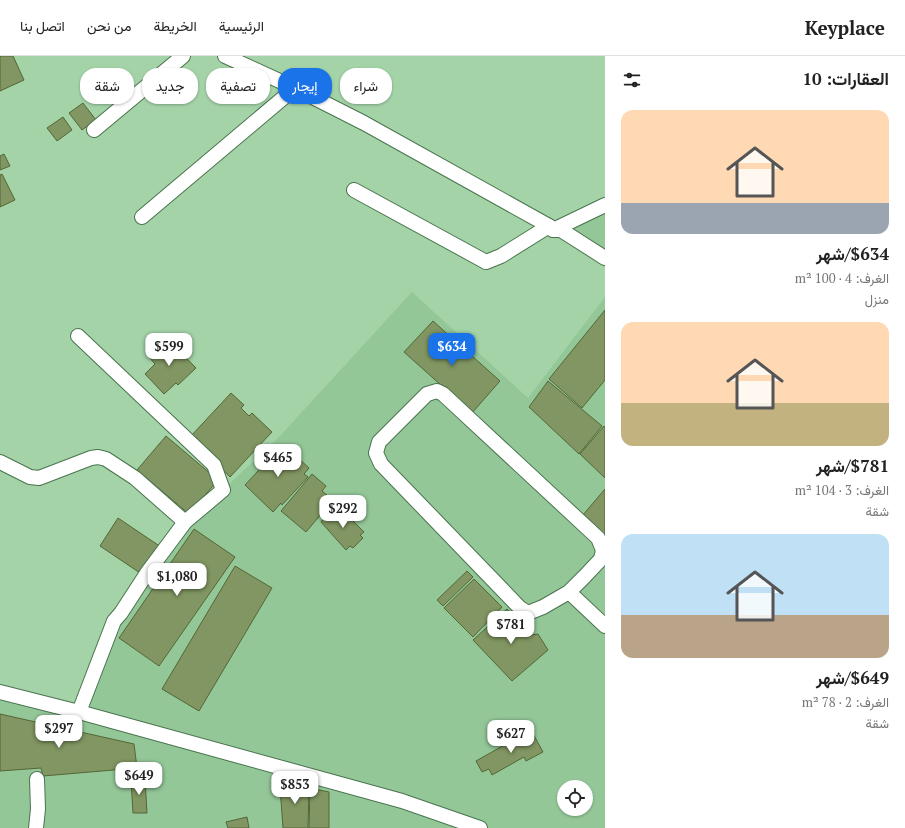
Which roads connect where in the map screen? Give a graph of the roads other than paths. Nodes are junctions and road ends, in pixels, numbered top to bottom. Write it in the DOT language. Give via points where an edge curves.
graph roads {
  1 [pos="183,56"];
  2 [pos="225,56"];
  3 [pos="278,80"];
  4 [pos="278,102"];
  5 [pos="327,104"];
  6 [pos="94,130"];
  7 [pos="354,190"];
  8 [pos="605,205"];
  9 [pos="142,217"];
  10 [pos="551,228"];
  11 [pos="605,258"];
  12 [pos="78,336"];
  13 [pos="0,462"];
  14 [pos="185,522"];
  15 [pos="569,592"];
  16 [pos="605,626"];
  17 [pos="0,692"];
  18 [pos="79,712"];
  19 [pos="37,778"];
  20 [pos="36,828"];
  21 [pos="480,828"];
  1 -- 6 [label="street"];
  2 -- 3 [label="street"];
  4 -- 9 [label="street"];
  5 -- 10 [label="street"];
  7 -- 10 [label="street" via="486,262"];
  8 -- 10 [label="street"];
  10 -- 11 [label="street" via="561,230"];
  12 -- 14 [label="street" via="214,465 223,490"];
  13 -- 14 [label="street" via="30,477 39,478 91,458 106,459 135,478"];
  14 -- 18 [label="street" via="114,621"];
  15 -- 15 [label="street" via="601,559 603,550 598,538 443,394 437,391 427,394 379,442 376,452 380,464 520,608 528,613"];
  15 -- 16 [label="street"];
  17 -- 18 [label="street"];
  18 -- 21 [label="street" via="402,801"];
  19 -- 20 [label="street"];
}
